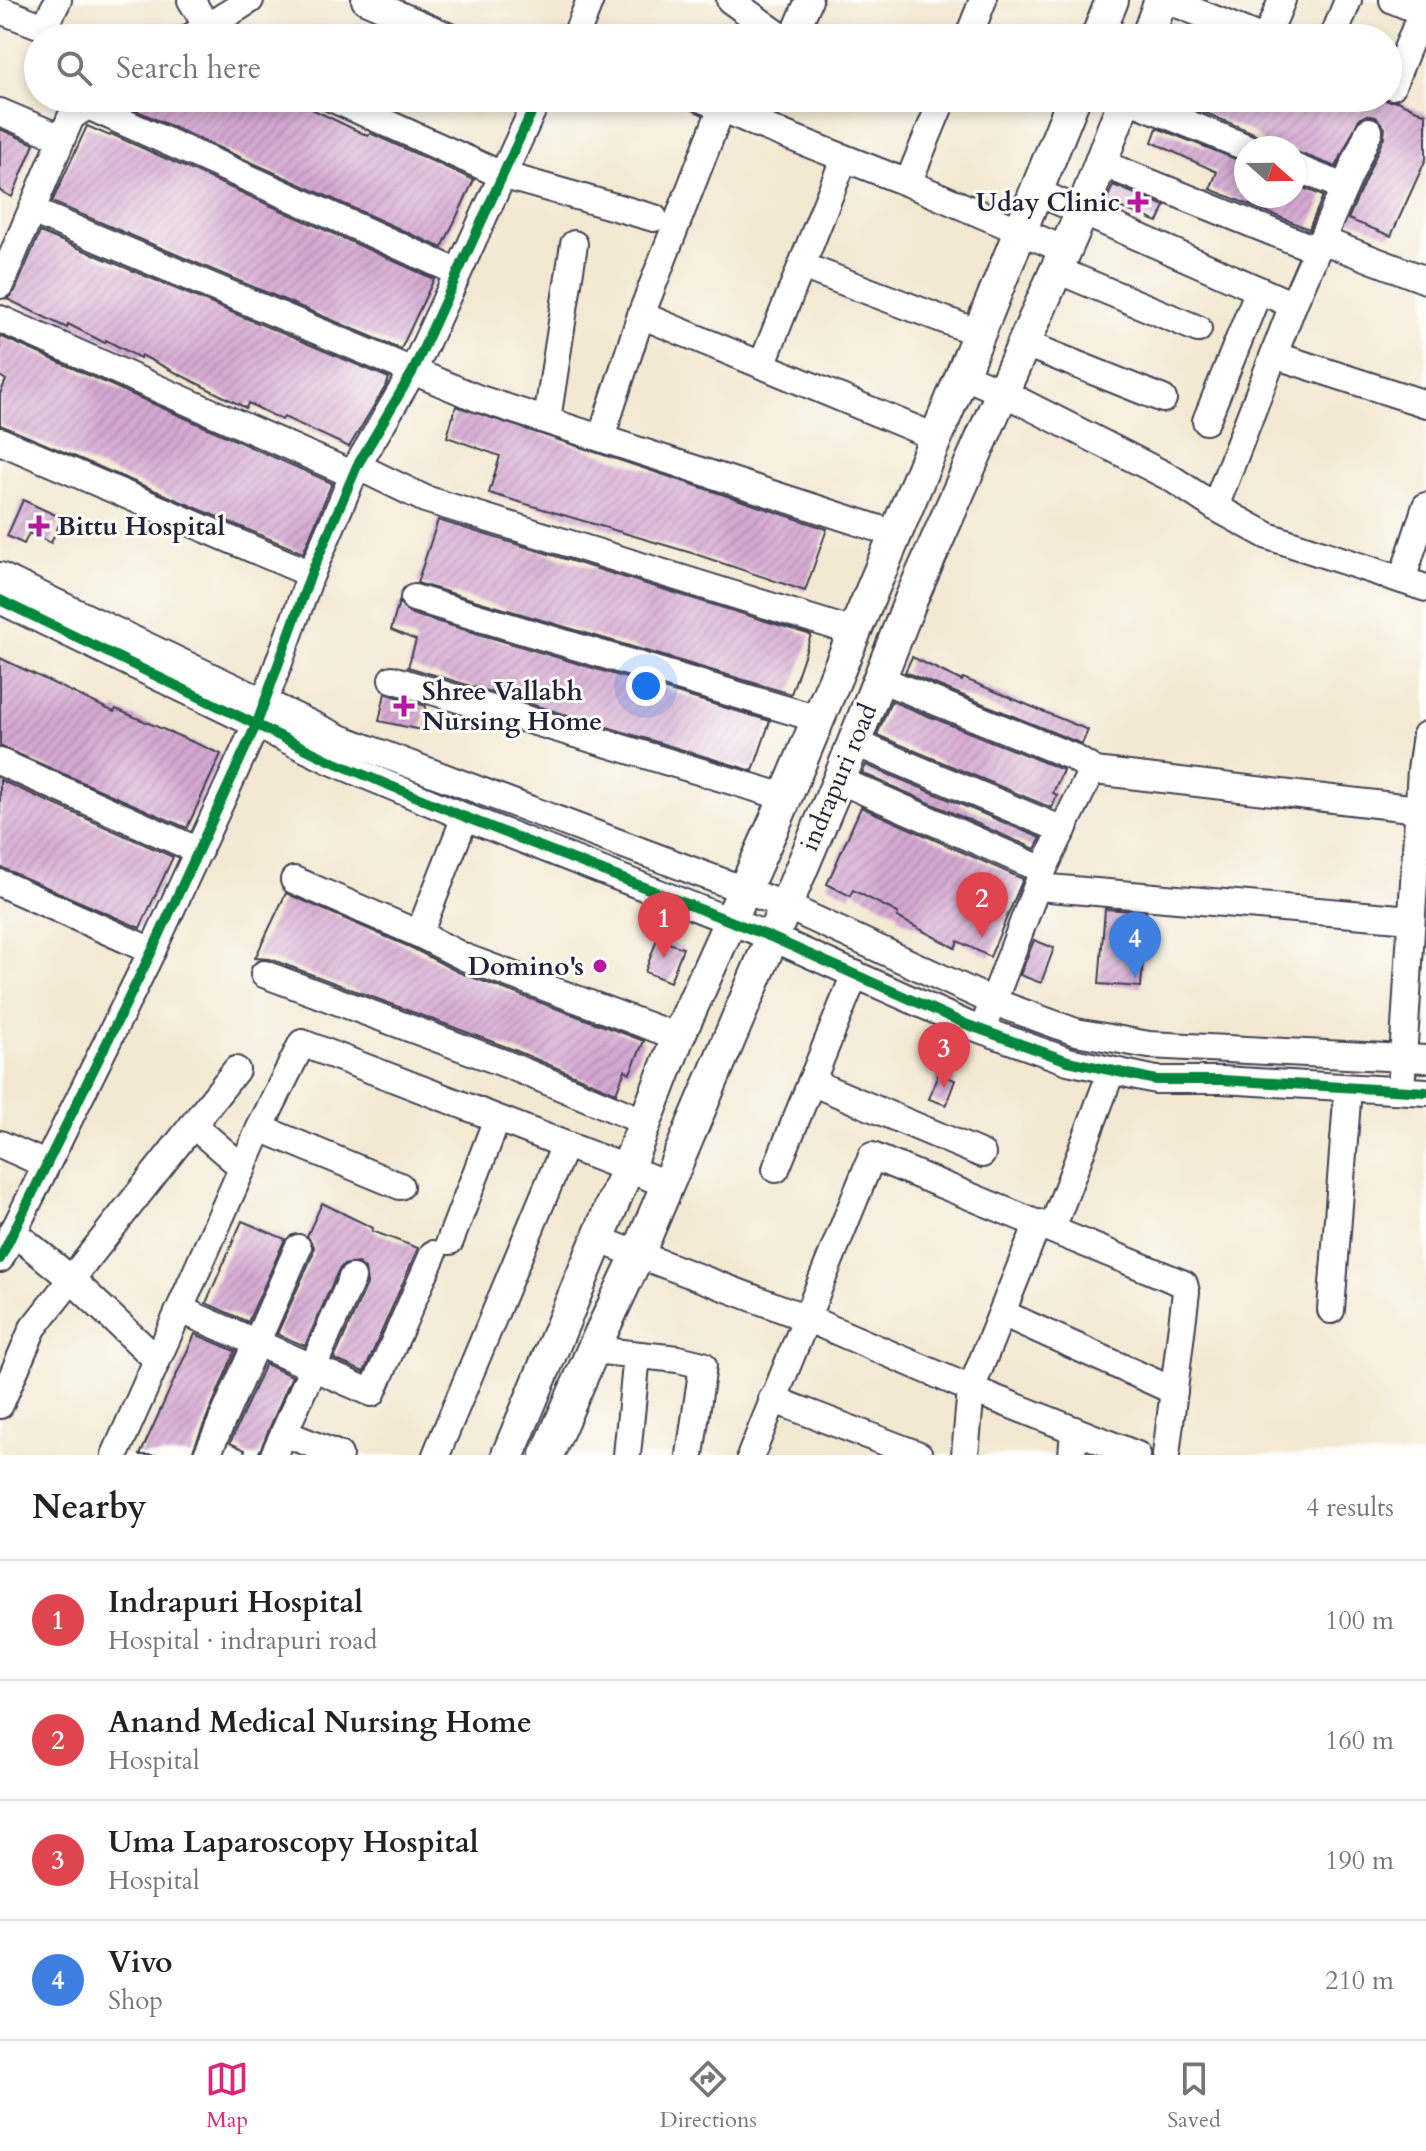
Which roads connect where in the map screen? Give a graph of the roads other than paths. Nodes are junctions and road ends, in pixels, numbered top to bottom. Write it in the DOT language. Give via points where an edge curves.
graph roads {
  1 [pos="58,0"];
  2 [pos="191,0"];
  3 [pos="250,0"];
  4 [pos="365,0"];
  5 [pos="590,0"];
  6 [pos="730,0"];
  7 [pos="809,0"];
  8 [pos="983,0"];
  9 [pos="1112,0"];
  10 [pos="1164,0"];
  11 [pos="1282,0"];
  12 [pos="1348,0"];
  13 [pos="1393,0"];
  14 [pos="1424,7"];
  15 [pos="0,10"];
  16 [pos="415,10"];
  17 [pos="36,24"];
  18 [pos="46,24"];
  19 [pos="199,24"];
  20 [pos="217,24"];
  21 [pos="434,24"];
  22 [pos="581,24"];
  23 [pos="763,24"];
  24 [pos="799,24"];
  25 [pos="974,24"];
  26 [pos="1103,24"];
  27 [pos="1153,24"];
  28 [pos="1227,24"];
  29 [pos="1270,24"];
  30 [pos="1339,24"];
  31 [pos="1402,61"];
  32 [pos="0,112"];
  33 [pos="79,112"];
  34 [pos="115,112"];
  35 [pos="362,112"];
  36 [pos="531,112"];
  37 [pos="708,112"];
  38 [pos="732,112"];
  39 [pos="760,112"];
  40 [pos="937,112"];
  41 [pos="1068,112"];
  42 [pos="1120,112"];
  43 [pos="1159,112"];
  44 [pos="755,123"];
  45 [pos="1369,131"];
  46 [pos="61,138"];
  47 [pos="1234,142"];
  48 [pos="844,159"];
  49 [pos="1101,163"];
  50 [pos="1306,172"];
  51 [pos="502,175"];
  52 [pos="908,183"];
  53 [pos="1344,187"];
  54 [pos="1037,192"];
  55 [pos="32,211"];
  56 [pos="1082,212"];
  57 [pos="654,218"];
  58 [pos="1021,230"];
  59 [pos="574,244"];
  60 [pos="1319,245"];
  61 [pos="1061,260"];
  62 [pos="802,266"];
  63 [pos="457,272"];
  64 [pos="1426,280"];
  65 [pos="0,285"];
  66 [pos="1259,290"];
  67 [pos="1293,305"];
  68 [pos="641,315"];
  69 [pos="0,319"];
  70 [pos="1198,329"];
  71 [pos="979,333"];
  72 [pos="1023,343"];
  73 [pos="1274,355"];
  74 [pos="762,365"];
  75 [pos="413,371"];
  76 [pos="962,375"];
  77 [pos="1002,392"];
  78 [pos="1163,399"];
  79 [pos="1426,404"];
  80 [pos="547,420"];
  81 [pos="1206,421"];
  82 [pos="935,437"];
  83 [pos="601,438"];
  84 [pos="0,441"];
  85 [pos="356,471"];
  86 [pos="1426,506"];
  87 [pos="1215,507"];
  88 [pos="895,534"];
  89 [pos="311,574"];
  90 [pos="0,576"];
  91 [pos="1414,584"];
  92 [pos="414,598"];
  93 [pos="0,600"];
  94 [pos="854,632"];
  95 [pos="392,679"];
  96 [pos="880,679"];
  97 [pos="262,713"];
  98 [pos="818,719"];
  99 [pos="1426,735"];
  100 [pos="853,742"];
  101 [pos="0,762"];
  102 [pos="1095,771"];
  103 [pos="839,780"];
  104 [pos="785,797"];
  105 [pos="1418,809"];
  106 [pos="465,817"];
  107 [pos="1063,830"];
  108 [pos="199,851"];
  109 [pos="1040,878"];
  110 [pos="294,880"];
  111 [pos="1,887"];
  112 [pos="743,888"];
  113 [pos="784,905"];
  114 [pos="1411,919"];
  115 [pos="729,920"];
  116 [pos="419,934"];
  117 [pos="771,937"];
  118 [pos="152,951"];
  119 [pos="264,974"];
  120 [pos="855,974"];
  121 [pos="994,1002"];
  122 [pos="982,1030"];
  123 [pos="678,1037"];
  124 [pos="1222,1049"];
  125 [pos="1414,1058"];
  126 [pos="236,1070"];
  127 [pos="1111,1072"];
  128 [pos="1222,1080"];
  129 [pos="811,1082"];
  130 [pos="1348,1088"];
  131 [pos="1414,1091"];
  132 [pos="497,1119"];
  133 [pos="645,1122"];
  134 [pos="193,1125"];
  135 [pos="260,1128"];
  136 [pos="0,1144"];
  137 [pos="565,1145"];
  138 [pos="982,1154"];
  139 [pos="45,1164"];
  140 [pos="243,1168"];
  141 [pos="627,1169"];
  142 [pos="776,1169"];
  143 [pos="667,1184"];
  144 [pos="400,1186"];
  145 [pos="1045,1226"];
  146 [pos="597,1239"];
  147 [pos="298,1248"];
  148 [pos="3,1250"];
  149 [pos="638,1254"];
  150 [pos="352,1278"];
  151 [pos="71,1279"];
  152 [pos="181,1310"];
  153 [pos="1331,1310"];
  154 [pos="1002,1313"];
  155 [pos="806,1318"];
  156 [pos="257,1343"];
  157 [pos="593,1350"];
  158 [pos="637,1355"];
  159 [pos="157,1360"];
  160 [pos="313,1367"];
  161 [pos="971,1389"];
  162 [pos="1174,1391"];
  163 [pos="772,1399"];
  164 [pos="0,1405"];
  165 [pos="1073,1442"];
  166 [pos="279,1444"];
  167 [pos="115,1455"];
  168 [pos="207,1455"];
  169 [pos="339,1455"];
  170 [pos="436,1455"];
  171 [pos="508,1455"];
  172 [pos="547,1455"];
  173 [pos="627,1455"];
  174 [pos="690,1455"];
  175 [pos="751,1455"];
  176 [pos="919,1455"];
  177 [pos="965,1455"];
  178 [pos="1137,1455"];
  179 [pos="1166,1455"];
  1 -- 18 [label="street"];
  2 -- 19 [label="street"];
  3 -- 20 [label="street"];
  4 -- 16 [label="street"];
  5 -- 22 [label="street"];
  6 -- 23 [label="street"];
  7 -- 24 [label="street"];
  8 -- 25 [label="street"];
  9 -- 26 [label="main road"];
  10 -- 27 [label="main road"];
  10 -- 28 [label="street"];
  11 -- 29 [label="street"];
  12 -- 30 [label="street"];
  13 -- 14 [label="street"];
  14 -- 31 [label="street"];
  15 -- 17 [label="street"];
  16 -- 21 [label="street"];
  32 -- 46 [label="street"];
  33 -- 46 [label="street"];
  34 -- 63 [label="street"];
  35 -- 51 [label="street"];
  36 -- 51 [label="street"];
  37 -- 68 [label="street"];
  38 -- 44 [label="street"];
  39 -- 44 [label="street"];
  40 -- 52 [label="street"];
  41 -- 54 [label="main road, indrapuri road"];
  42 -- 49 [label="main road, indrapuri road"];
  43 -- 47 [label="street"];
  44 -- 48 [label="street"];
  45 -- 53 [label="street"];
  46 -- 55 [label="street"];
  48 -- 52 [label="street"];
  48 -- 62 [label="street"];
  49 -- 56 [label="main road, indrapuri road"];
  49 -- 60 [label="street"];
  50 -- 53 [label="street"];
  51 -- 57 [label="street"];
  51 -- 63 [label="street"];
  52 -- 58 [label="street"];
  53 -- 60 [label="street"];
  54 -- 56 [label="street"];
  54 -- 58 [label="main road, indrapuri road"];
  55 -- 65 [label="street"];
  55 -- 75 [label="street"];
  56 -- 61 [label="main road, indrapuri road"];
  56 -- 66 [label="street"];
  58 -- 61 [label="street"];
  58 -- 71 [label="main road, indrapuri road"];
  59 -- 80 [label="street"];
  60 -- 64 [label="street"];
  60 -- 67 [label="street"];
  61 -- 70 [label="street"];
  61 -- 72 [label="main road, indrapuri road"];
  62 -- 71 [label="street"];
  62 -- 74 [label="street"];
  63 -- 75 [label="street"];
  66 -- 67 [label="street"];
  66 -- 81 [label="street"];
  67 -- 73 [label="street"];
  68 -- 74 [label="street"];
  68 -- 83 [label="street"];
  69 -- 85 [label="street"];
  71 -- 76 [label="main road, indrapuri road"];
  72 -- 77 [label="main road, indrapuri road"];
  72 -- 78 [label="street"];
  73 -- 79 [label="street"];
  73 -- 87 [label="street"];
  74 -- 82 [label="street"];
  75 -- 80 [label="street"];
  75 -- 85 [label="street"];
  76 -- 77 [label="street"];
  76 -- 82 [label="main road, indrapuri road"];
  77 -- 87 [label="street" via="1171,478"];
  77 -- 96 [label="main road, indrapuri road"];
  80 -- 83 [label="street"];
  82 -- 88 [label="main road, indrapuri road"];
  83 -- 88 [label="street"];
  84 -- 89 [label="street"];
  85 -- 89 [label="street"];
  85 -- 94 [label="street" via="425,499"];
  86 -- 91 [label="street"];
  87 -- 91 [label="street" via="1268,536"];
  88 -- 94 [label="main road, indrapuri road"];
  89 -- 97 [label="street"];
  90 -- 97 [label="street"];
  92 -- 98 [label="street"];
  93 -- 97 [label="street"];
  94 -- 98 [label="main road, indrapuri road"];
  95 -- 104 [label="street"];
  96 -- 100 [label="main road, indrapuri road"];
  96 -- 102 [label="street" via="1073,757"];
  97 -- 106 [label="street" via="331,761"];
  97 -- 108 [label="street"];
  97 -- 112 [label="street"];
  98 -- 104 [label="main road, indrapuri road"];
  99 -- 105 [label="street"];
  100 -- 103 [label="main road, indrapuri road"];
  100 -- 107 [label="street"];
  101 -- 108 [label="street"];
  102 -- 105 [label="street"];
  102 -- 107 [label="street"];
  103 -- 109 [label="street"];
  103 -- 113 [label="main road, indrapuri road"];
  104 -- 112 [label="main road, indrapuri road"];
  105 -- 114 [label="street"];
  106 -- 115 [label="street"];
  106 -- 116 [label="street"];
  107 -- 109 [label="street"];
  108 -- 118 [label="street"];
  109 -- 114 [label="street"];
  109 -- 121 [label="street"];
  110 -- 116 [label="street"];
  111 -- 118 [label="street"];
  112 -- 113 [label="street"];
  112 -- 115 [label="main road, indrapuri road"];
  113 -- 117 [label="main road, indrapuri road"];
  113 -- 121 [label="street"];
  114 -- 125 [label="street"];
  115 -- 117 [label="street"];
  115 -- 123 [label="main road, indrapuri road"];
  116 -- 123 [label="street" via="464,957"];
  117 -- 120 [label="street"];
  117 -- 143 [label="main road, indrapuri road"];
  118 -- 139 [label="street"];
  119 -- 133 [label="street"];
  120 -- 122 [label="street"];
  120 -- 129 [label="street"];
  121 -- 122 [label="street"];
  121 -- 124 [label="street" via="1106,1039"];
  122 -- 127 [label="street"];
  123 -- 133 [label="main road, indrapuri road"];
  124 -- 125 [label="street"];
  124 -- 128 [label="street"];
  125 -- 131 [label="street"];
  126 -- 134 [label="street"];
  127 -- 128 [label="street" via="1156,1080"];
  127 -- 145 [label="street"];
  128 -- 130 [label="street"];
  129 -- 138 [label="street"];
  129 -- 142 [label="street"];
  130 -- 131 [label="street"];
  130 -- 153 [label="street"];
  132 -- 135 [label="street" via="302,1043"];
  132 -- 137 [label="street"];
  132 -- 160 [label="street" via="372,1393"];
  133 -- 141 [label="main road, indrapuri road"];
  134 -- 140 [label="street"];
  134 -- 151 [label="street"];
  135 -- 140 [label="street"];
  135 -- 144 [label="street"];
  136 -- 139 [label="street"];
  137 -- 141 [label="street"];
  137 -- 170 [label="street"];
  139 -- 148 [label="street"];
  140 -- 152 [label="street"];
  141 -- 143 [label="street"];
  141 -- 146 [label="main road, indrapuri road"];
  143 -- 149 [label="main road, indrapuri road"];
  145 -- 154 [label="street"];
  145 -- 155 [label="street" via="872,1156"];
  145 -- 162 [label="street" via="1184,1284"];
  146 -- 149 [label="street"];
  146 -- 171 [label="main road, indrapuri road"];
  147 -- 156 [label="street"];
  148 -- 151 [label="street"];
  149 -- 155 [label="street"];
  149 -- 157 [label="main road, indrapuri road"];
  150 -- 160 [label="street"];
  151 -- 159 [label="street"];
  151 -- 164 [label="street" via="33,1328"];
  152 -- 156 [label="street"];
  152 -- 159 [label="street"];
  154 -- 161 [label="street"];
  154 -- 162 [label="street"];
  155 -- 161 [label="street"];
  155 -- 163 [label="street"];
  156 -- 160 [label="street"];
  156 -- 168 [label="street"];
  157 -- 158 [label="street"];
  157 -- 172 [label="main road, indrapuri road"];
  158 -- 173 [label="street"];
  158 -- 174 [label="street" via="703,1365"];
  159 -- 167 [label="street"];
  160 -- 166 [label="street"];
  161 -- 165 [label="street"];
  161 -- 177 [label="street"];
  162 -- 179 [label="street"];
  163 -- 175 [label="street"];
  163 -- 176 [label="street"];
  165 -- 178 [label="street"];
  166 -- 169 [label="street"];
}
